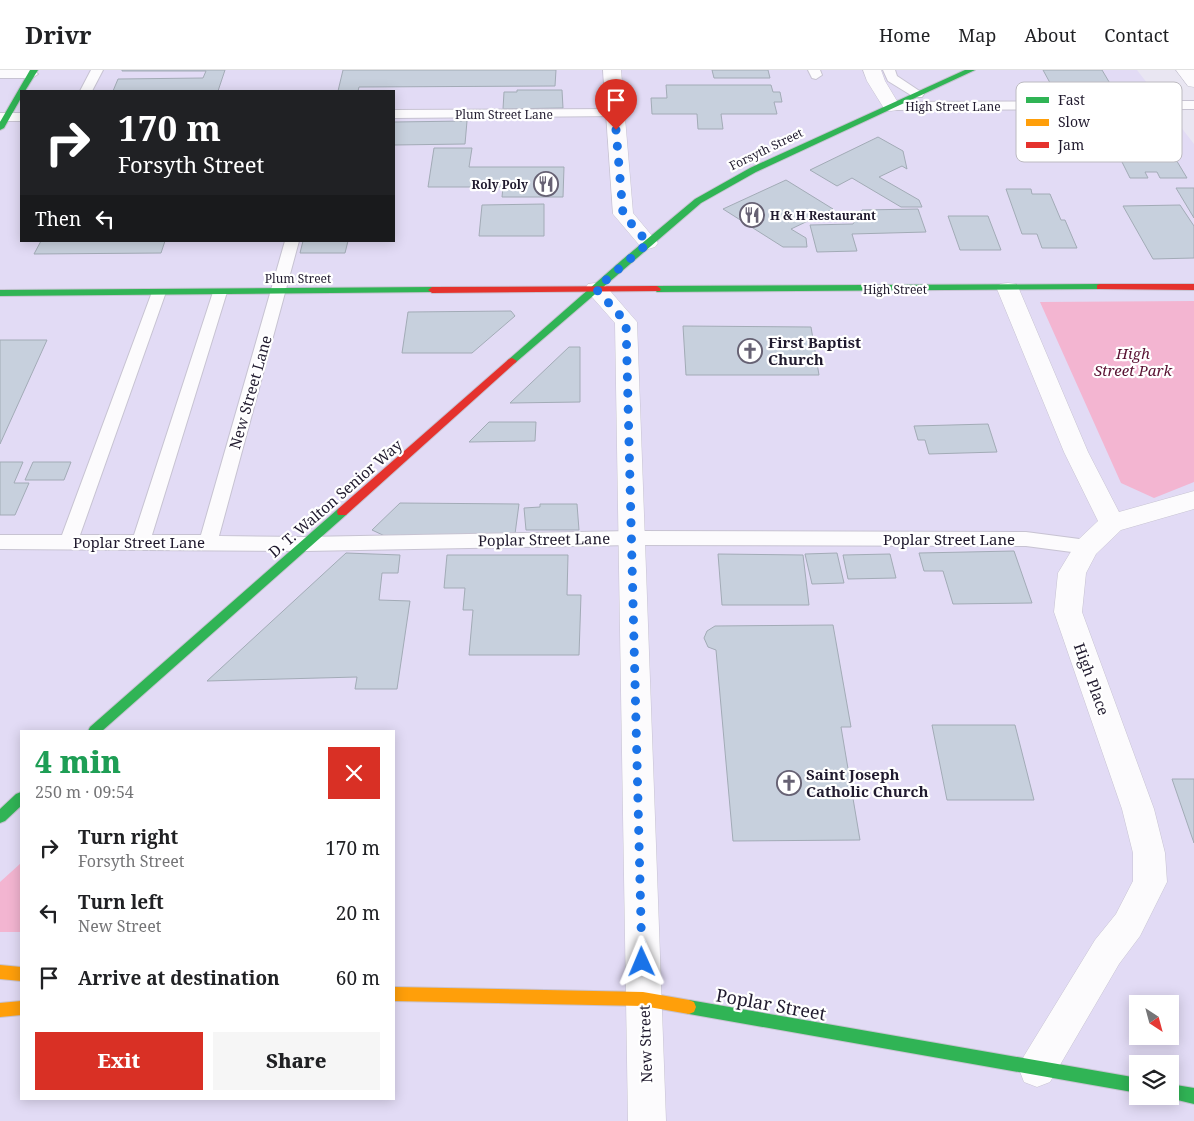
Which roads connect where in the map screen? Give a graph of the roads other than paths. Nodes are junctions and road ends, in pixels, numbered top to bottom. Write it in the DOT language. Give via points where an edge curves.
graph roads {
  1 [pos="97,70"];
  2 [pos="612,70"];
  3 [pos="872,70"];
  4 [pos="889,70"];
  5 [pos="971,70"];
  6 [pos="1185,70"];
  7 [pos="33,72"];
  8 [pos="0,74"];
  9 [pos="1194,82"];
  10 [pos="23,90"];
  11 [pos="87,90"];
  12 [pos="918,94"];
  13 [pos="20,95"];
  14 [pos="891,106"];
  15 [pos="1016,106"];
  16 [pos="614,113"];
  17 [pos="395,114"];
  18 [pos="20,117"];
  19 [pos="2,120"];
  20 [pos="292,242"];
  21 [pos="648,243"];
  22 [pos="1194,287"];
  23 [pos="596,289"];
  24 [pos="1008,289"];
  25 [pos="159,292"];
  26 [pos="220,292"];
  27 [pos="278,292"];
  28 [pos="0,293"];
  29 [pos="1194,500"];
  30 [pos="1112,523"];
  31 [pos="632,538"];
  32 [pos="0,542"];
  33 [pos="69,542"];
  34 [pos="141,542"];
  35 [pos="208,542"];
  36 [pos="305,544"];
  37 [pos="1087,547"];
  38 [pos="95,730"];
  39 [pos="20,799"];
  40 [pos="0,817"];
  41 [pos="0,972"];
  42 [pos="20,974"];
  43 [pos="395,994"];
  44 [pos="643,999"];
  45 [pos="20,1008"];
  46 [pos="0,1010"];
  47 [pos="1037,1069"];
  48 [pos="1129,1084"];
  49 [pos="1179,1094"];
  50 [pos="1194,1096"];
  51 [pos="648,1121"];
  1 -- 11 [label="lane"];
  2 -- 16 [label="street"];
  3 -- 14 [label="street"];
  4 -- 12 [label="lane" via="892,78"];
  5 -- 12 [label="street, Forsyth Street"];
  6 -- 9 [label="street"];
  7 -- 8 [label="lane"];
  7 -- 10 [label="street"];
  12 -- 14 [label="street, Forsyth Street"];
  13 -- 19 [label="street"];
  14 -- 15 [label="lane, High Street Lane"];
  14 -- 21 [label="street, Forsyth Street" via="717,189"];
  16 -- 17 [label="lane, Plum Street Lane"];
  16 -- 21 [label="street" via="623,214"];
  18 -- 19 [label="lane"];
  20 -- 27 [label="lane, New Street Lane"];
  21 -- 23 [label="street, Forsyth Street"];
  22 -- 24 [label="street, High Street"];
  23 -- 24 [label="street, High Street"];
  23 -- 27 [label="street, Plum Street"];
  23 -- 31 [label="street, New Street" via="626,322"];
  23 -- 36 [label="street, D. T. Walton Senior Way"];
  24 -- 30 [label="street" via="1076,452"];
  25 -- 26 [label="street, Plum Street"];
  25 -- 28 [label="street, Plum Street"];
  25 -- 33 [label="lane"];
  26 -- 27 [label="street, Plum Street"];
  26 -- 34 [label="lane"];
  27 -- 35 [label="lane, New Street Lane"];
  29 -- 30 [label="street"];
  30 -- 37 [label="street, High Place"];
  31 -- 36 [label="lane, Poplar Street Lane"];
  31 -- 37 [label="lane, Poplar Street Lane" via="1026,539"];
  31 -- 44 [label="street, New Street"];
  32 -- 33 [label="lane, Poplar Street Lane"];
  33 -- 34 [label="lane, Poplar Street Lane"];
  34 -- 35 [label="lane, Poplar Street Lane"];
  35 -- 36 [label="lane, Poplar Street Lane"];
  36 -- 38 [label="street, D. T. Walton Senior Way"];
  37 -- 47 [label="street, High Place" via="1072,573 1068,612 1138,809 1149,853 1150,882 1128,925 1107,952"];
  39 -- 40 [label="street"];
  41 -- 42 [label="street"];
  43 -- 44 [label="street, Poplar Street"];
  44 -- 47 [label="street, Poplar Street"];
  44 -- 51 [label="street, New Street"];
  45 -- 46 [label="street"];
  47 -- 48 [label="street, Poplar Street"];
  49 -- 50 [label="street"];
}
